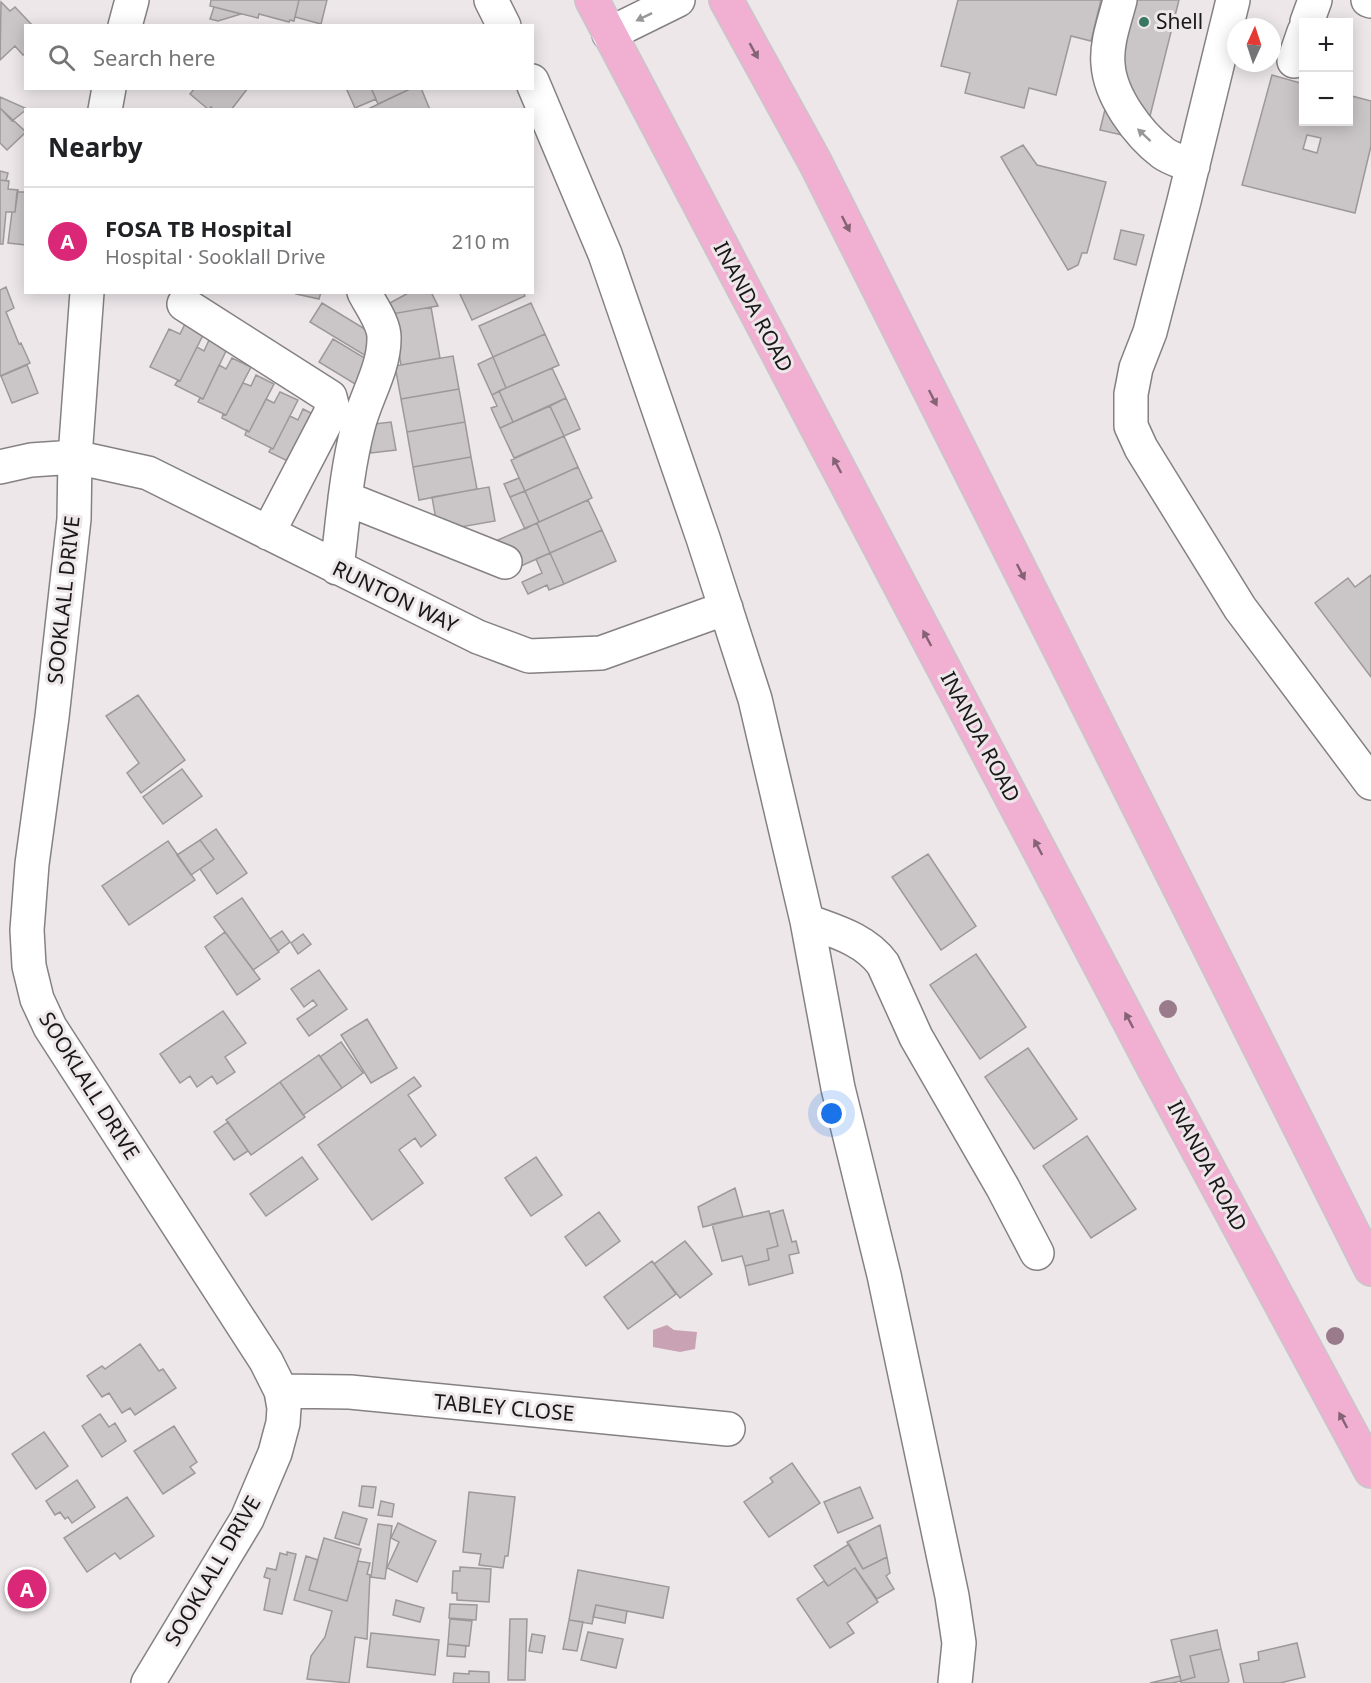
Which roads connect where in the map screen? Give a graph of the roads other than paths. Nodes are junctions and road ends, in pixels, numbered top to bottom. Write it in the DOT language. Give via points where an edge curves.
graph roads {
  1 [pos="132,0"];
  2 [pos="491,0"];
  3 [pos="592,0"];
  4 [pos="678,0"];
  5 [pos="726,0"];
  6 [pos="1120,0"];
  7 [pos="1233,0"];
  8 [pos="1315,0"];
  9 [pos="1308,18"];
  10 [pos="126,24"];
  11 [pos="503,24"];
  12 [pos="609,34"];
  13 [pos="534,86"];
  14 [pos="109,90"];
  15 [pos="105,108"];
  16 [pos="1193,166"];
  17 [pos="87,294"];
  18 [pos="365,294"];
  19 [pos="184,304"];
  20 [pos="75,457"];
  21 [pos="0,467"];
  22 [pos="345,498"];
  23 [pos="268,534"];
  24 [pos="505,562"];
  25 [pos="337,568"];
  26 [pos="726,608"];
  27 [pos="1371,783"];
  28 [pos="807,921"];
  29 [pos="1037,1253"];
  30 [pos="1371,1269"];
  31 [pos="281,1391"];
  32 [pos="728,1429"];
  33 [pos="1371,1471"];
  34 [pos="148,1683"];
  35 [pos="955,1683"];
  1 -- 10 [label="street"];
  2 -- 11 [label="street"];
  3 -- 12 [label="main road, INANDA ROAD"];
  4 -- 12 [label="street, one-way"];
  5 -- 30 [label="main road, one-way" via="815,162"];
  16 -- 6 [label="street, one-way" via="1164,154 1136,128 1118,99 1108,64"];
  7 -- 16 [label="street"];
  8 -- 9 [label="street"];
  33 -- 12 [label="main road, INANDA ROAD, one-way"];
  13 -- 26 [label="street" via="605,254"];
  14 -- 15 [label="street"];
  16 -- 27 [label="street" via="1150,332 1136,368 1131,426 1240,608"];
  17 -- 20 [label="street, SOOKLALL DRIVE"];
  18 -- 22 [label="street" via="385,337 351,453"];
  19 -- 23 [label="street" via="332,401 330,414"];
  20 -- 21 [label="street"];
  20 -- 23 [label="street, RUNTON WAY" via="148,474"];
  20 -- 31 [label="street, SOOKLALL DRIVE" via="74,519 32,864 27,930 29,966 37,999 50,1027 266,1361"];
  22 -- 24 [label="street"];
  22 -- 25 [label="street"];
  23 -- 25 [label="street, RUNTON WAY"];
  25 -- 26 [label="street, RUNTON WAY" via="478,638 529,656 601,653"];
  26 -- 28 [label="street" via="754,699"];
  28 -- 29 [label="street" via="852,938 883,964 916,1037"];
  28 -- 35 [label="street" via="838,1088 884,1275 952,1596 959,1643"];
  31 -- 32 [label="street, TABLEY CLOSE" via="350,1392"];
  31 -- 34 [label="street, SOOKLALL DRIVE" via="283,1423 275,1453 247,1519"];
}
